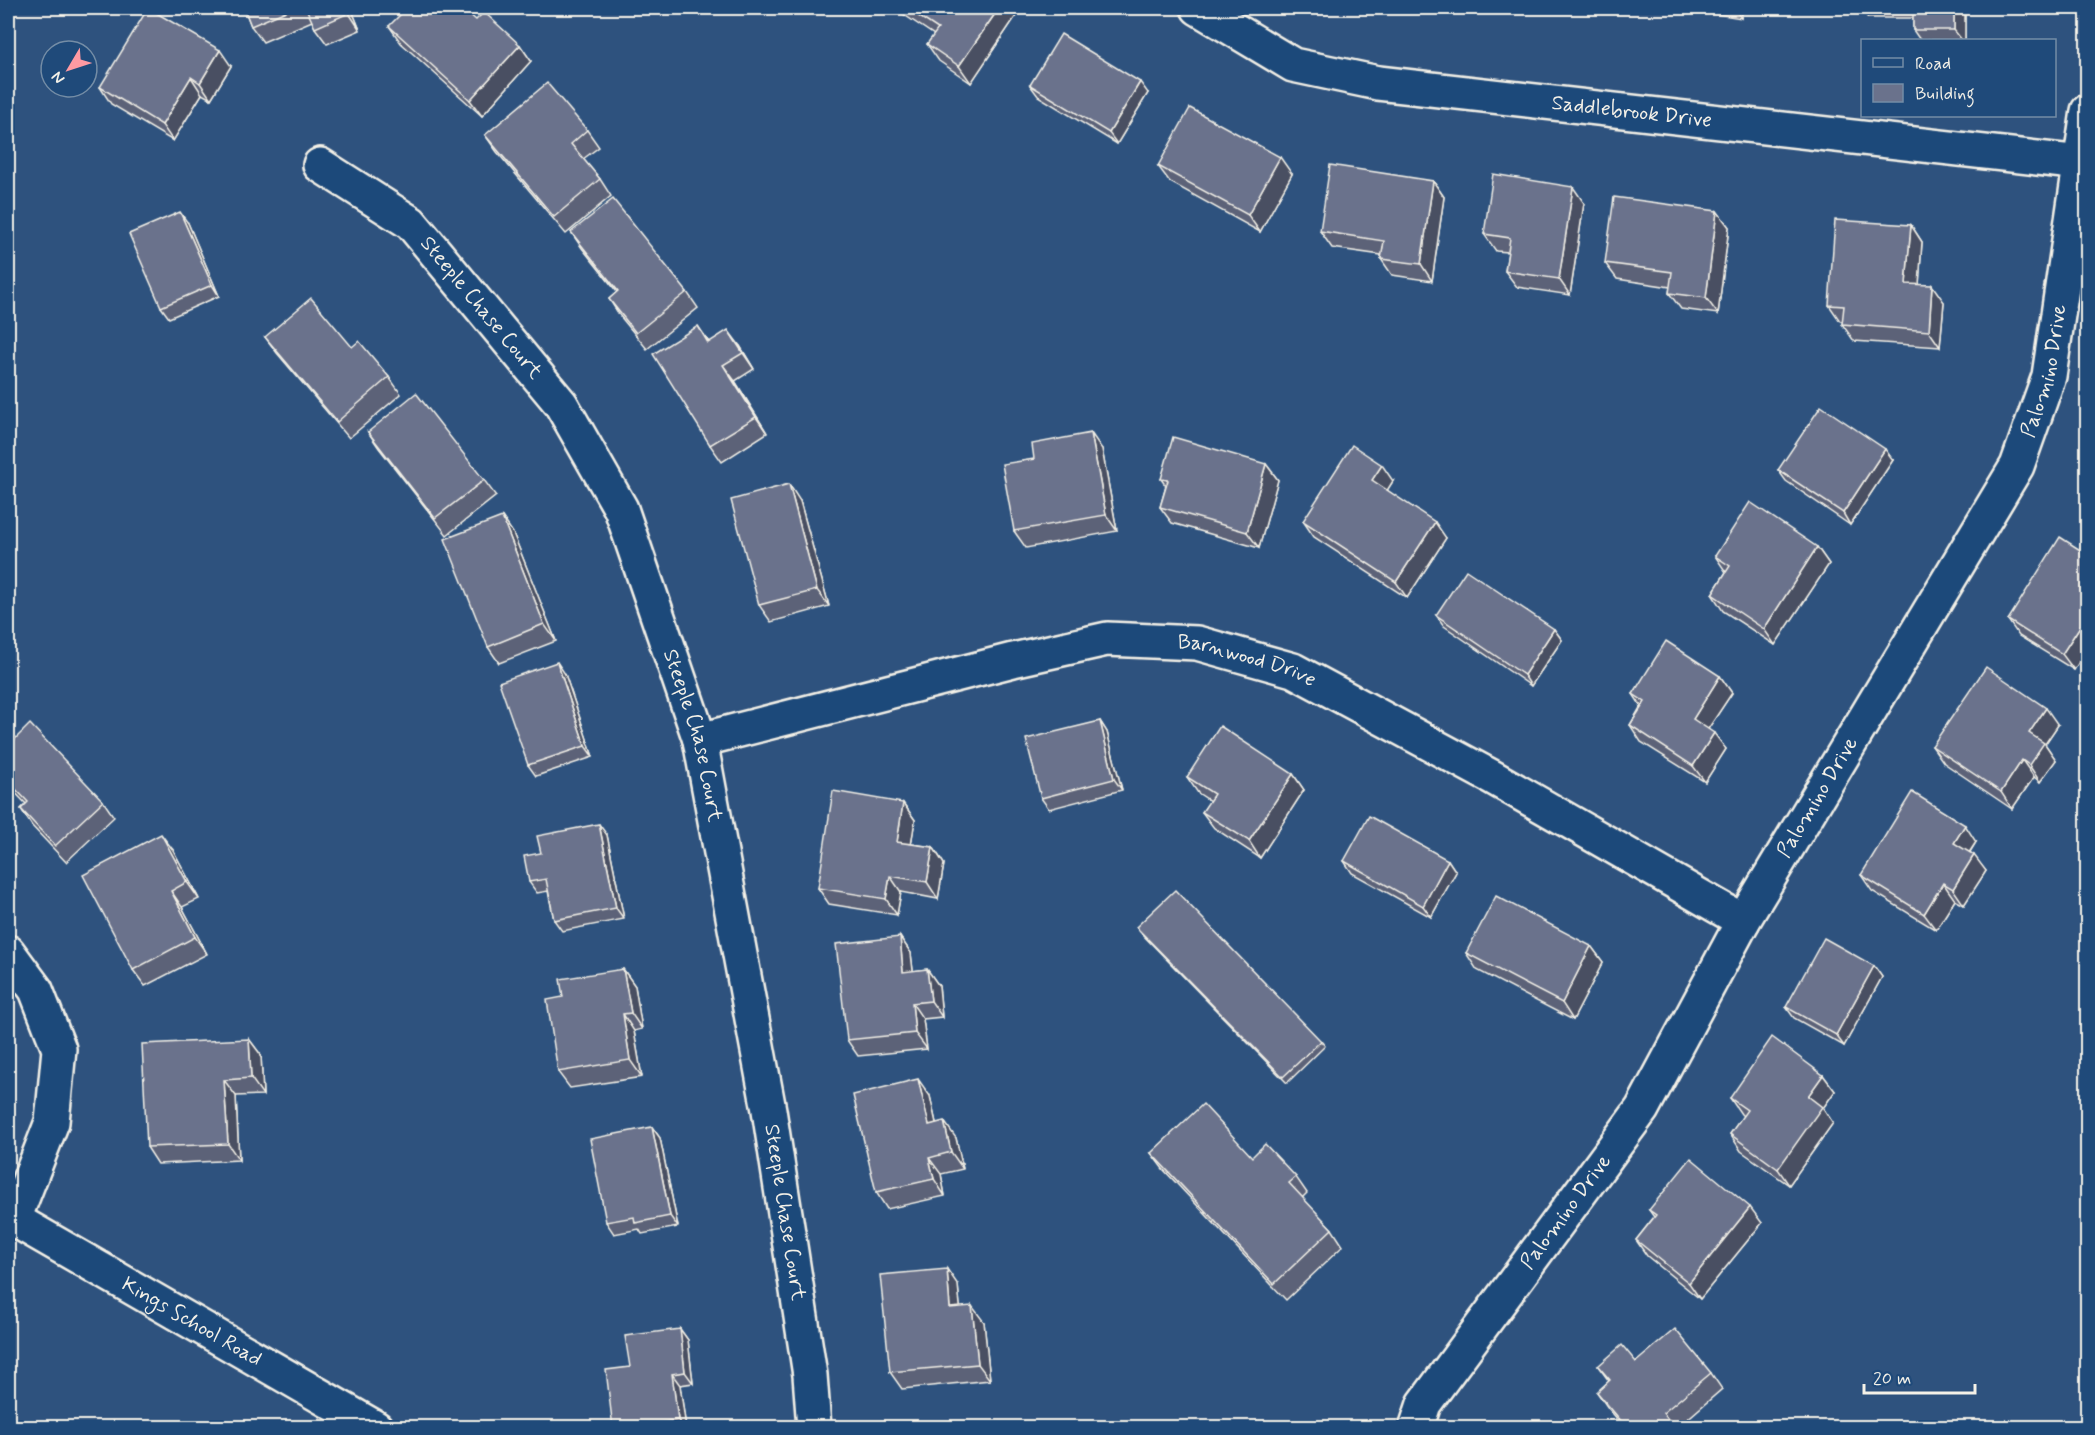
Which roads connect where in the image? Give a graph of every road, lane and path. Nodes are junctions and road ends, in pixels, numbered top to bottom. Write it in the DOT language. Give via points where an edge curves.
graph roads {
  1 [pos="1198,8"];
  2 [pos="2088,111"];
  3 [pos="2081,164"];
  4 [pos="320,165"];
  5 [pos="700,740"];
  6 [pos="1743,921"];
  7 [pos="8,952"];
  8 [pos="11,1217"];
  9 [pos="376,1428"];
  10 [pos="814,1428"];
  11 [pos="1416,1428"];
  1 -- 3 [label="street, Saddlebrook Drive" via="1293,65 1378,83"];
  2 -- 3 [label="street, Palomino Drive"];
  3 -- 6 [label="street, Palomino Drive" via="2049,376 2017,466"];
  4 -- 5 [label="street, Steeple Chase Court" via="411,223 561,404 621,509"];
  5 -- 6 [label="street, Barnwood Drive" via="1107,639 1197,643 1293,670 1492,777"];
  5 -- 10 [label="street, Steeple Chase Court" via="769,1110 810,1375"];
  6 -- 11 [label="street, Palomino Drive" via="1642,1109 1424,1404"];
  7 -- 8 [label="street" via="36,990 59,1049 52,1122"];
  8 -- 9 [label="street, Kings School Road"];
}
